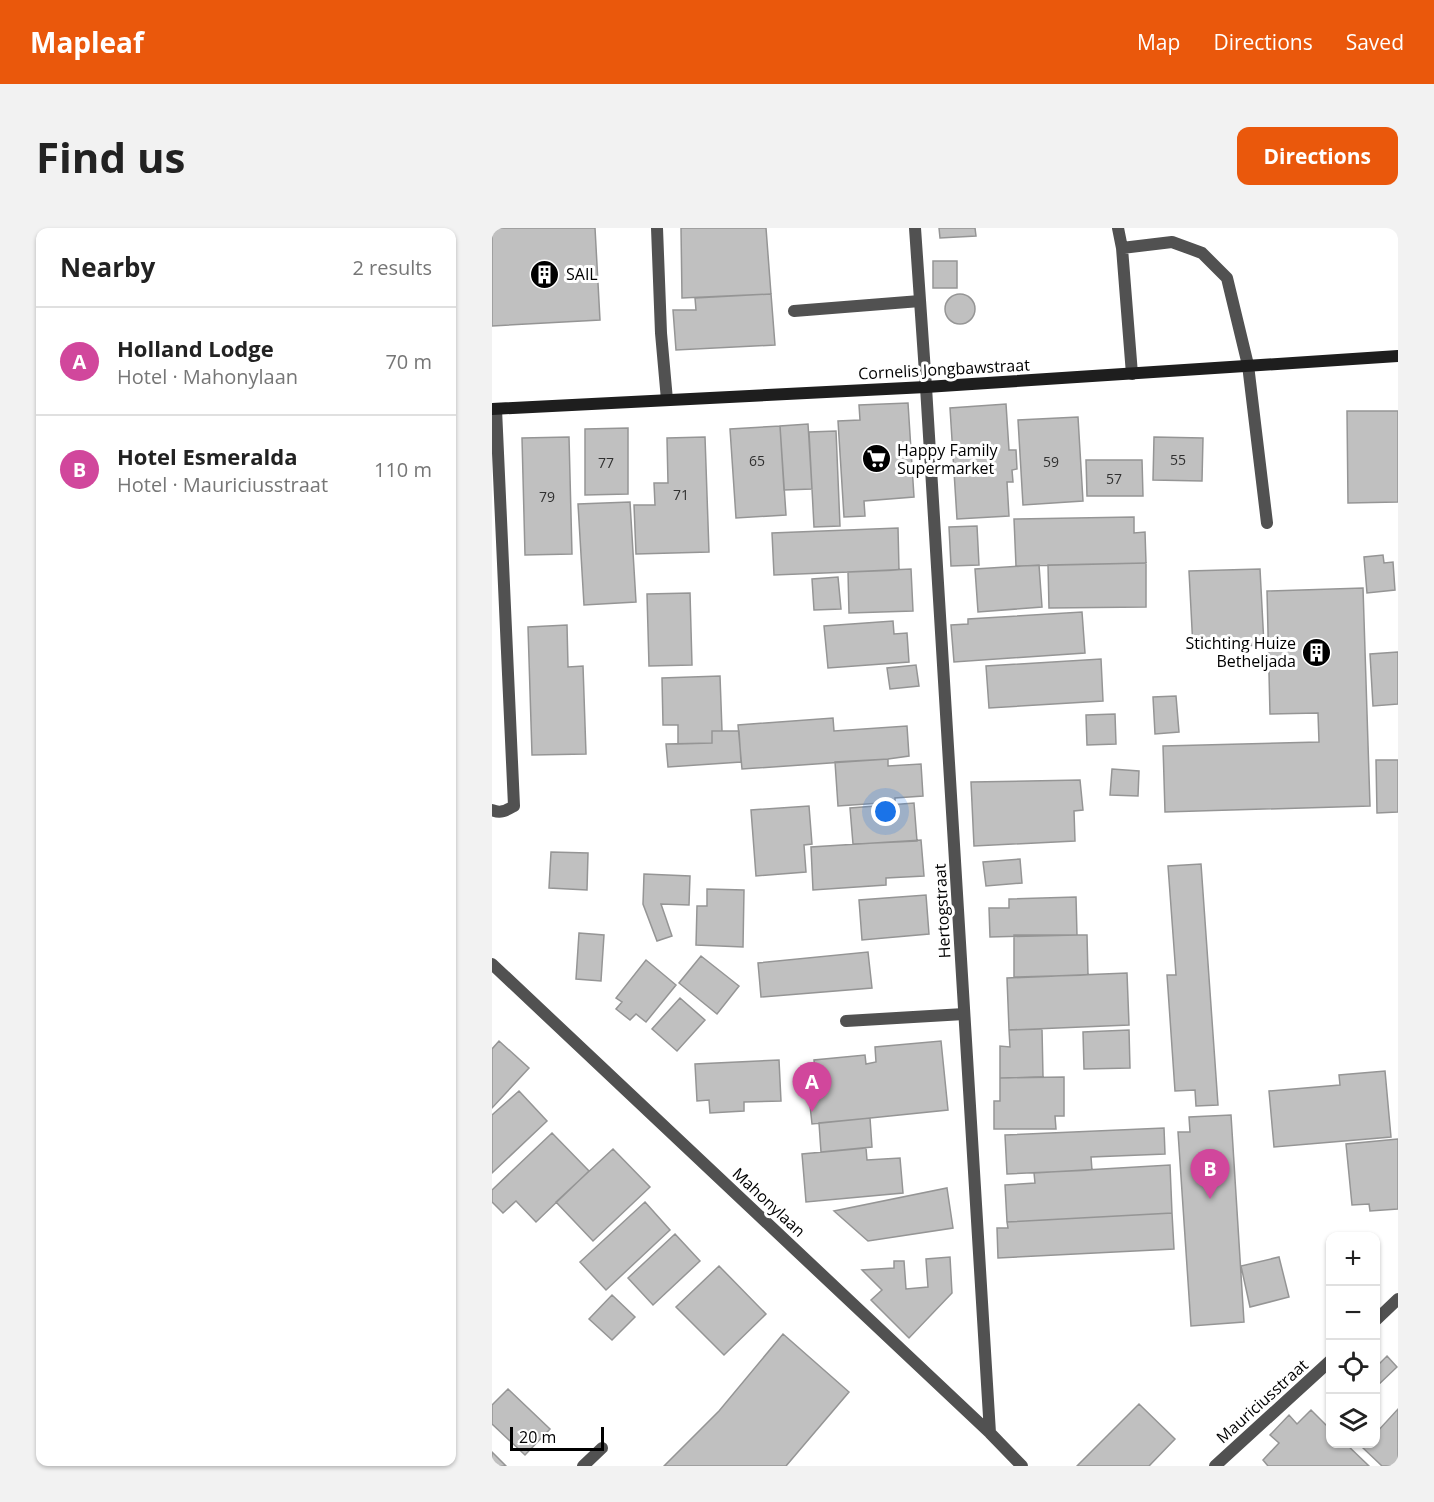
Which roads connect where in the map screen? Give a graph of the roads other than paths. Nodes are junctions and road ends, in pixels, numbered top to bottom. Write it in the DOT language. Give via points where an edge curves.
graph roads {
  1 [pos="657,228"];
  2 [pos="915,228"];
  3 [pos="1118,228"];
  4 [pos="1122,248"];
  5 [pos="920,301"];
  6 [pos="794,311"];
  7 [pos="1398,356"];
  8 [pos="1248,365"];
  9 [pos="1132,374"];
  10 [pos="926,387"];
  11 [pos="667,400"];
  12 [pos="494,409"];
  13 [pos="1267,523"];
  14 [pos="492,810"];
  15 [pos="492,964"];
  16 [pos="964,1014"];
  17 [pos="846,1021"];
  18 [pos="1398,1299"];
  19 [pos="1380,1316"];
  20 [pos="1326,1365"];
  21 [pos="990,1433"];
  22 [pos="602,1449"];
  23 [pos="583,1466"];
  24 [pos="1022,1466"];
  25 [pos="1215,1466"];
  1 -- 11 [label="street"];
  2 -- 5 [label="street, Hertogstraat"];
  3 -- 4 [label="street"];
  4 -- 8 [label="street" via="1172,242 1202,253 1227,278"];
  4 -- 9 [label="street"];
  5 -- 6 [label="street"];
  5 -- 10 [label="street, Hertogstraat"];
  7 -- 8 [label="main road, Cornelis Jongbawstraat"];
  8 -- 9 [label="main road, Cornelis Jongbawstraat"];
  8 -- 13 [label="street"];
  9 -- 10 [label="main road, Cornelis Jongbawstraat"];
  10 -- 11 [label="main road, Cornelis Jongbawstraat"];
  10 -- 16 [label="street, Hertogstraat"];
  11 -- 12 [label="main road, Cornelis Jongbawstraat"];
  12 -- 14 [label="street" via="514,806 505,812"];
  15 -- 21 [label="street, Mahonylaan"];
  16 -- 17 [label="street"];
  16 -- 21 [label="street, Hertogstraat"];
  18 -- 19 [label="street"];
  20 -- 25 [label="street, Mauriciusstraat"];
  21 -- 24 [label="street, Mahonylaan"];
  22 -- 23 [label="street"];
}
